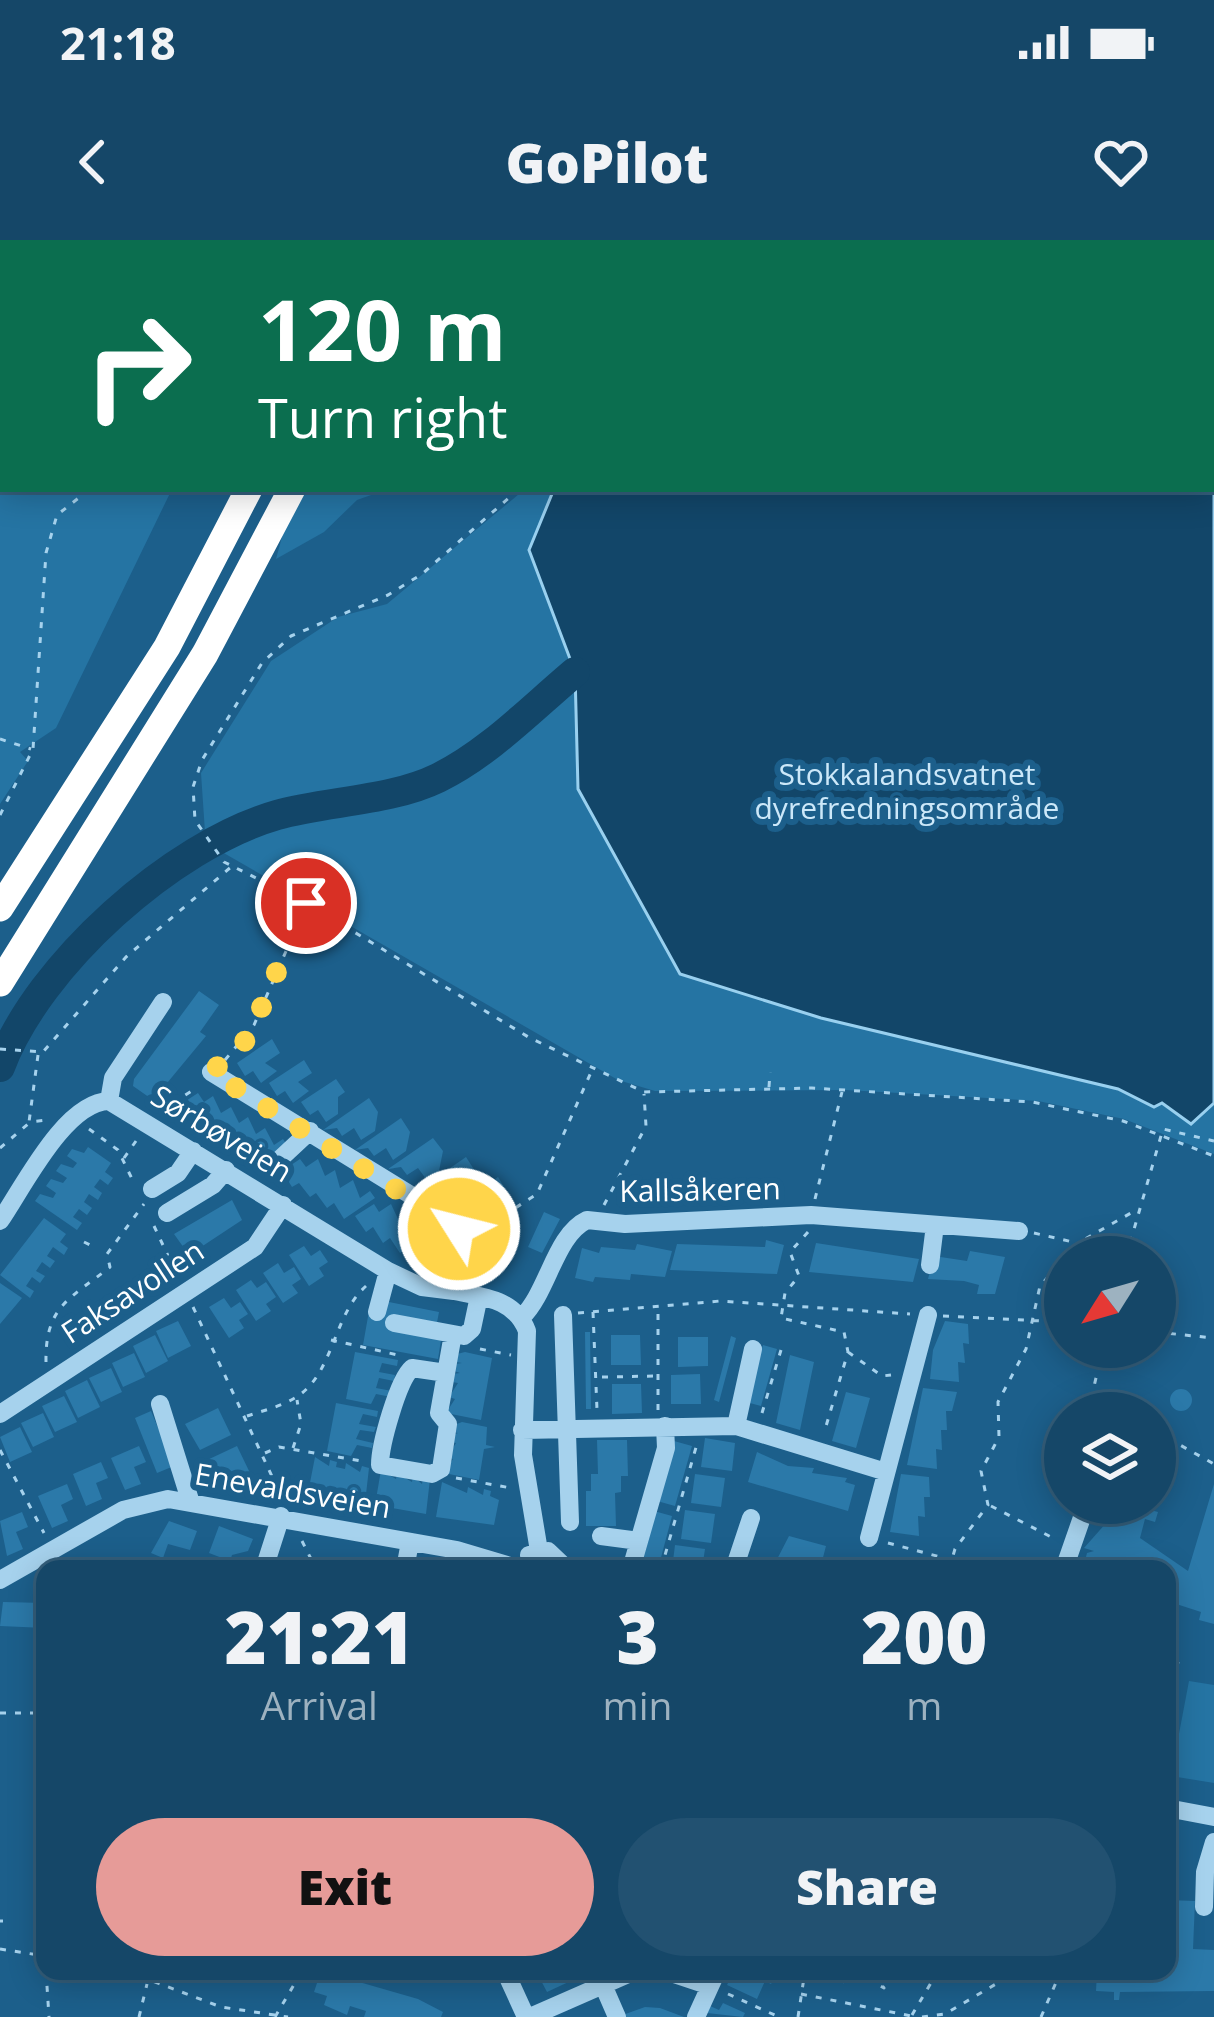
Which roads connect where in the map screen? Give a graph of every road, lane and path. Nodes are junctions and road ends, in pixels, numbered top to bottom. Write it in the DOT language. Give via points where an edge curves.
graph roads {
  1 [pos="86,492"];
  2 [pos="247,492"];
  3 [pos="290,492"];
  4 [pos="516,492"];
  5 [pos="0,739"];
  6 [pos="33,749"];
  7 [pos="0,815"];
  8 [pos="231,866"];
  9 [pos="306,903"];
  10 [pos="0,908"];
  11 [pos="0,983"];
  12 [pos="163,1002"];
  13 [pos="0,1049"];
  14 [pos="38,1055"];
  15 [pos="592,1070"];
  16 [pos="211,1072"];
  17 [pos="770,1072"];
  18 [pos="770,1089"];
  19 [pos="842,1090"];
  20 [pos="644,1092"];
  21 [pos="109,1101"];
  22 [pos="52,1118"];
  23 [pos="29,1122"];
  24 [pos="83,1125"];
  25 [pos="310,1131"];
  26 [pos="1157,1137"];
  27 [pos="1214,1141"];
  28 [pos="0,1148"];
  29 [pos="193,1151"];
  30 [pos="1214,1156"];
  31 [pos="281,1158"];
  32 [pos="226,1171"];
  33 [pos="148,1197"];
  34 [pos="283,1204"];
  35 [pos="1138,1209"];
  36 [pos="167,1213"];
  37 [pos="811,1216"];
  38 [pos="596,1220"];
  39 [pos="0,1221"];
  40 [pos="934,1225"];
  41 [pos="1019,1231"];
  42 [pos="1092,1236"];
  43 [pos="1131,1236"];
  44 [pos="1044,1237"];
  45 [pos="84,1242"];
  46 [pos="461,1242"];
  47 [pos="96,1248"];
  48 [pos="931,1265"];
  49 [pos="388,1271"];
  50 [pos="1044,1282"];
  51 [pos="454,1291"];
  52 [pos="186,1292"];
  53 [pos="479,1296"];
  54 [pos="784,1302"];
  55 [pos="593,1310"];
  56 [pos="563,1315"];
  57 [pos="928,1316"];
  58 [pos="522,1317"];
  59 [pos="1030,1318"];
  60 [pos="1044,1320"];
  61 [pos="1176,1334"];
  62 [pos="1214,1338"];
  63 [pos="452,1339"];
  64 [pos="331,1340"];
  65 [pos="753,1349"];
  66 [pos="781,1350"];
  67 [pos="848,1352"];
  68 [pos="402,1356"];
  69 [pos="527,1358"];
  70 [pos="446,1373"];
  71 [pos="661,1376"];
  72 [pos="598,1377"];
  73 [pos="52,1380"];
  74 [pos="908,1383"];
  75 [pos="296,1398"];
  76 [pos="160,1404"];
  77 [pos="0,1414"];
  78 [pos="245,1417"];
  79 [pos="567,1423"];
  80 [pos="665,1426"];
  81 [pos="736,1426"];
  82 [pos="522,1430"];
  83 [pos="757,1432"];
  84 [pos="1176,1443"];
  85 [pos="293,1448"];
  86 [pos="0,1450"];
  87 [pos="819,1451"];
  88 [pos="263,1454"];
  89 [pos="1214,1464"];
  90 [pos="380,1465"];
  91 [pos="883,1471"];
  92 [pos="432,1474"];
  93 [pos="519,1490"];
  94 [pos="190,1500"];
  95 [pos="988,1504"];
  96 [pos="37,1516"];
  97 [pos="286,1517"];
  98 [pos="752,1518"];
  99 [pos="570,1522"];
  100 [pos="1079,1524"];
  101 [pos="601,1536"];
  102 [pos="869,1538"];
  103 [pos="639,1541"];
  104 [pos="410,1542"];
  105 [pos="1071,1544"];
  106 [pos="539,1551"];
  107 [pos="950,1559"];
  108 [pos="60,1560"];
  109 [pos="268,1560"];
  110 [pos="311,1560"];
  111 [pos="407,1560"];
  112 [pos="483,1560"];
  113 [pos="530,1560"];
  114 [pos="560,1560"];
  115 [pos="634,1560"];
  116 [pos="737,1560"];
  117 [pos="1067,1560"];
  118 [pos="36,1568"];
  119 [pos="0,1580"];
  120 [pos="1178,1662"];
  121 [pos="1176,1670"];
  122 [pos="0,1713"];
  123 [pos="36,1713"];
  124 [pos="1176,1790"];
  125 [pos="1183,1794"];
  126 [pos="1176,1810"];
  127 [pos="1214,1817"];
  128 [pos="1214,1842"];
  129 [pos="1204,1906"];
  130 [pos="0,1949"];
  131 [pos="36,1955"];
  132 [pos="47,1980"];
  133 [pos="144,1980"];
  134 [pos="297,1980"];
  135 [pos="510,1980"];
  136 [pos="595,1980"];
  137 [pos="601,1980"];
  138 [pos="714,1980"];
  139 [pos="716,1980"];
  140 [pos="803,1980"];
  141 [pos="934,1980"];
  142 [pos="1003,1980"];
  143 [pos="1057,1980"];
  144 [pos="148,1982"];
  145 [pos="801,1994"];
  146 [pos="276,2014"];
  147 [pos="945,2016"];
  148 [pos="49,2017"];
  149 [pos="139,2017"];
  150 [pos="288,2017"];
  151 [pos="528,2017"];
  152 [pos="617,2017"];
  153 [pos="696,2017"];
  154 [pos="779,2017"];
  155 [pos="798,2017"];
  156 [pos="915,2017"];
  157 [pos="1041,2017"];
  1 -- 6 [label="path" via="57,515 46,554"];
  2 -- 10 [label="highway" via="166,647"];
  3 -- 11 [label="highway" via="205,654"];
  4 -- 8 [label="path" via="422,574 291,636 262,663 193,787 194,820"];
  5 -- 6 [label="path"];
  6 -- 7 [label="path"];
  8 -- 9 [label="path"];
  8 -- 14 [label="path" via="126,957"];
  9 -- 15 [label="path"];
  9 -- 16 [label="path" via="254,1025"];
  12 -- 21 [label="street" via="113,1078"];
  13 -- 14 [label="path"];
  14 -- 23 [label="path"];
  15 -- 20 [label="path"];
  15 -- 46 [label="path" via="537,1194"];
  16 -- 25 [label="street, Sørbøveien"];
  17 -- 18 [label="path"];
  18 -- 19 [label="path"];
  18 -- 20 [label="path"];
  19 -- 26 [label="path" via="1033,1102 1123,1120"];
  19 -- 37 [label="path"];
  20 -- 38 [label="path" via="646,1126"];
  21 -- 29 [label="street, Sørbøveien"];
  21 -- 39 [label="street, Sørbøveien" via="71,1117"];
  22 -- 23 [label="path"];
  23 -- 28 [label="path"];
  24 -- 33 [label="path" via="118,1150"];
  25 -- 31 [label="street"];
  25 -- 46 [label="street, Sørbøveien" via="448,1217"];
  26 -- 27 [label="path" via="1163,1129"];
  26 -- 30 [label="path"];
  26 -- 35 [label="path"];
  29 -- 32 [label="street, Sørbøveien"];
  29 -- 33 [label="street"];
  32 -- 34 [label="street, Sørbøveien"];
  32 -- 36 [label="street"];
  33 -- 52 [label="path"];
  33 -- 73 [label="path" via="106,1254 110,1267 55,1311 46,1331"];
  34 -- 49 [label="street, Sørbøveien"];
  34 -- 52 [label="street, Faksavollen" via="255,1247"];
  35 -- 42 [label="path"];
  35 -- 43 [label="path"];
  37 -- 38 [label="street, Kallsåkeren"];
  37 -- 40 [label="street, Kallsåkeren"];
  37 -- 54 [label="path" via="808,1236 790,1252 799,1276"];
  38 -- 58 [label="street, Kallsåkeren" via="573,1230 539,1300"];
  40 -- 41 [label="street, Kallsåkeren"];
  40 -- 48 [label="street"];
  41 -- 44 [label="path"];
  45 -- 47 [label="path"];
  46 -- 51 [label="street"];
  49 -- 51 [label="street, Sørbøveien"];
  49 -- 63 [label="street" via="385,1317"];
  49 -- 64 [label="path" via="346,1303"];
  50 -- 59 [label="path"];
  51 -- 53 [label="street, Sørbøveien"];
  52 -- 73 [label="street, Faksavollen"];
  52 -- 78 [label="path"];
  53 -- 58 [label="street, Sørbøveien"];
  53 -- 63 [label="street" via="470,1334"];
  54 -- 55 [label="path"];
  54 -- 57 [label="path"];
  54 -- 67 [label="path" via="782,1318 844,1332"];
  55 -- 56 [label="path"];
  55 -- 72 [label="path"];
  56 -- 79 [label="street"];
  57 -- 59 [label="path"];
  57 -- 74 [label="street"];
  58 -- 69 [label="street"];
  59 -- 60 [label="path"];
  59 -- 95 [label="path" via="981,1471"];
  61 -- 62 [label="path"];
  63 -- 69 [label="path"];
  63 -- 70 [label="street"];
  64 -- 68 [label="path"];
  64 -- 75 [label="path" via="317,1378"];
  65 -- 81 [label="street"];
  66 -- 83 [label="path"];
  67 -- 74 [label="path"];
  67 -- 87 [label="path"];
  69 -- 82 [label="street"];
  70 -- 90 [label="street" via="412,1368 404,1375"];
  70 -- 92 [label="street" via="440,1413 448,1424 441,1469"];
  71 -- 72 [label="path"];
  72 -- 79 [label="path" via="597,1418"];
  73 -- 77 [label="street, Faksavollen"];
  74 -- 91 [label="street"];
  75 -- 78 [label="path"];
  75 -- 85 [label="path" via="301,1424"];
  76 -- 94 [label="street"];
  78 -- 88 [label="path"];
  79 -- 80 [label="street"];
  79 -- 82 [label="street"];
  79 -- 99 [label="street"];
  80 -- 81 [label="street"];
  80 -- 103 [label="street"];
  81 -- 83 [label="street"];
  82 -- 106 [label="street"];
  83 -- 87 [label="street"];
  84 -- 89 [label="path"];
  85 -- 88 [label="path"];
  85 -- 90 [label="path"];
  86 -- 96 [label="path"];
  87 -- 91 [label="street"];
  88 -- 97 [label="path"];
  90 -- 92 [label="street"];
  91 -- 102 [label="street"];
  92 -- 93 [label="path"];
  94 -- 97 [label="street, Enevaldsveien"];
  94 -- 108 [label="street, Enevaldsveien" via="123,1510"];
  95 -- 105 [label="path"];
  95 -- 107 [label="path"];
  97 -- 104 [label="street, Enevaldsveien"];
  97 -- 109 [label="street"];
  97 -- 110 [label="path"];
  98 -- 116 [label="street"];
  100 -- 105 [label="street"];
  101 -- 103 [label="street"];
  102 -- 107 [label="path"];
  103 -- 115 [label="street"];
  104 -- 111 [label="street"];
  104 -- 112 [label="street, Enevaldsveien"];
  105 -- 117 [label="street"];
  106 -- 113 [label="street"];
  106 -- 114 [label="street"];
  118 -- 119 [label="street, Enevaldsveien"];
  120 -- 121 [label="path"];
  122 -- 123 [label="path"];
  124 -- 125 [label="path"];
  126 -- 127 [label="street"];
  128 -- 129 [label="street"];
  130 -- 131 [label="path"];
  132 -- 148 [label="path"];
  133 -- 144 [label="path"];
  134 -- 146 [label="path"];
  135 -- 151 [label="street"];
  136 -- 151 [label="street"];
  137 -- 152 [label="street"];
  138 -- 153 [label="street"];
  139 -- 154 [label="path"];
  140 -- 145 [label="path"];
  141 -- 156 [label="path"];
  142 -- 147 [label="path"];
  143 -- 157 [label="path"];
  144 -- 146 [label="path" via="221,2007"];
  144 -- 149 [label="path"];
  145 -- 155 [label="path"];
  145 -- 156 [label="path"];
  146 -- 150 [label="path"];
  147 -- 156 [label="path"];
}
